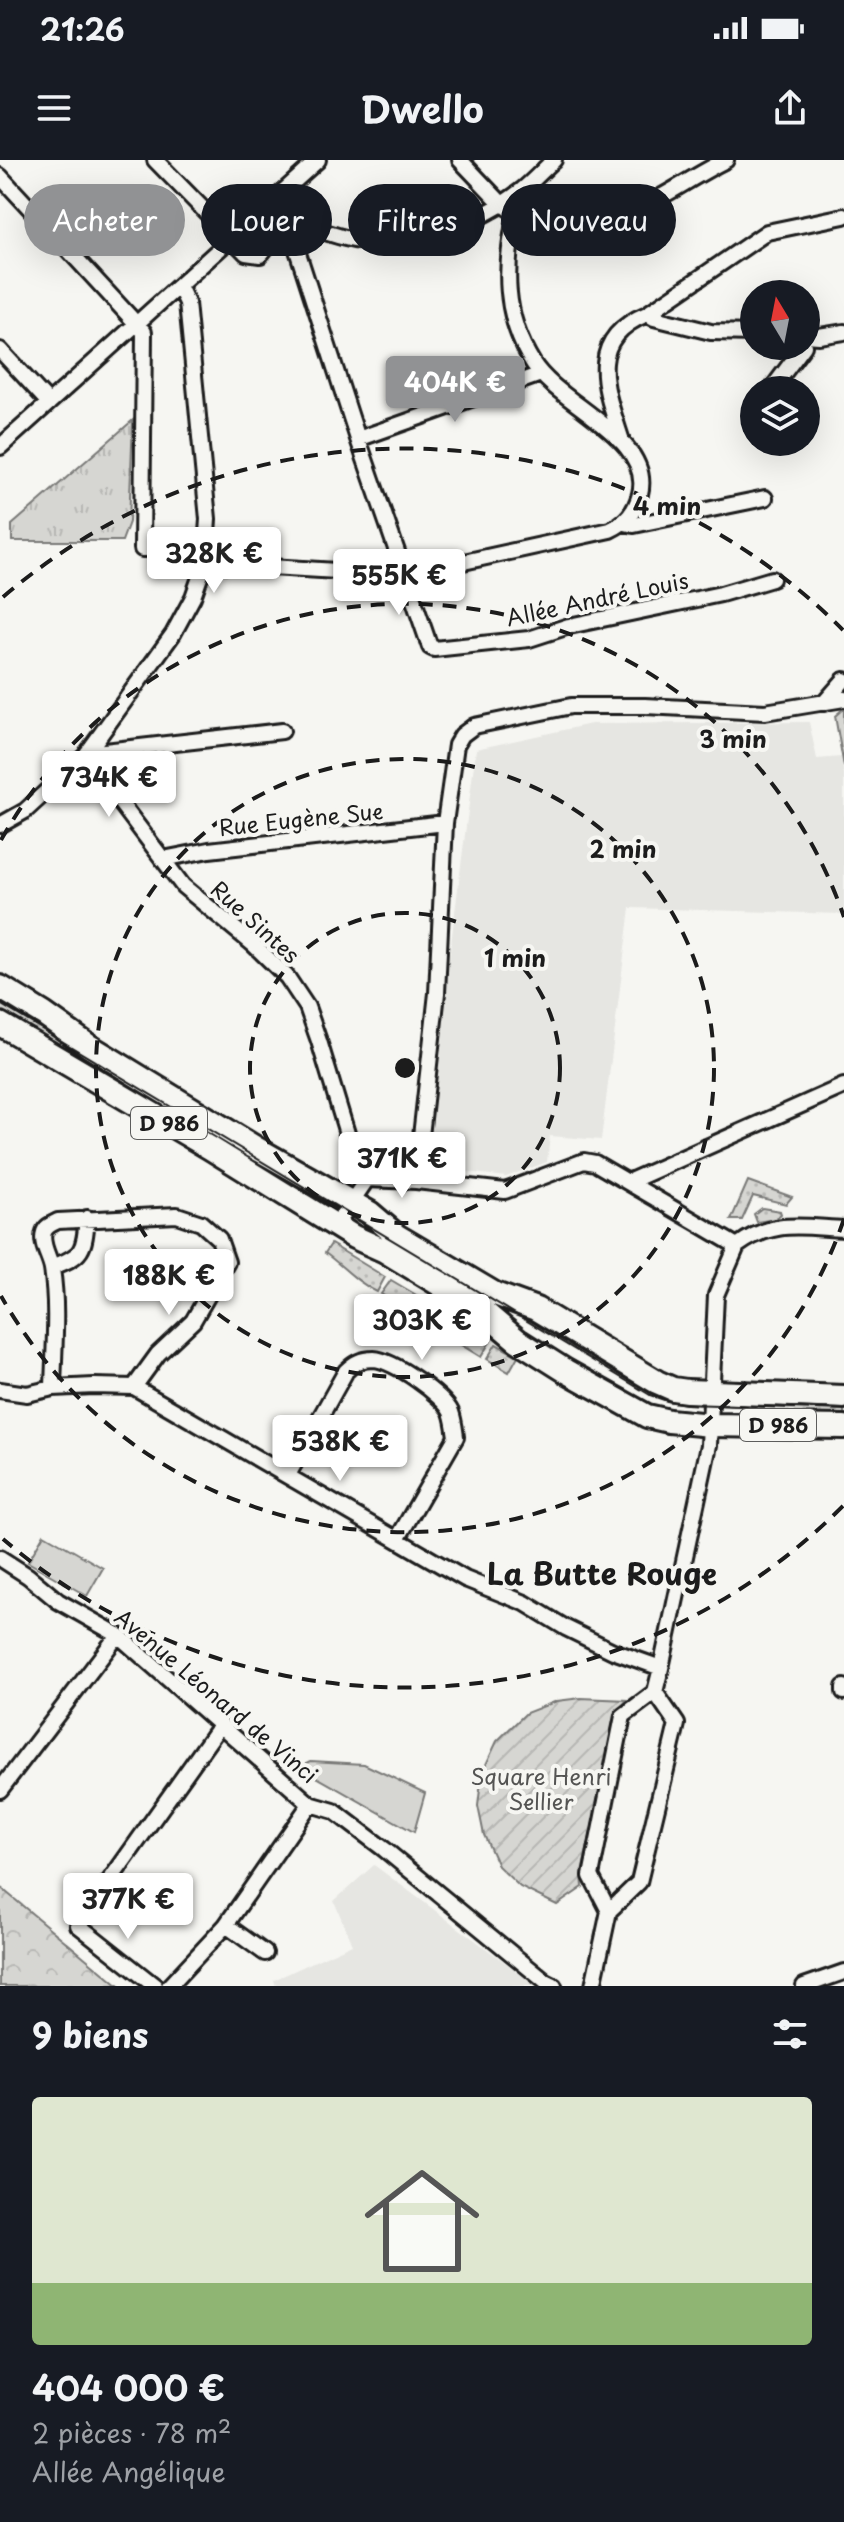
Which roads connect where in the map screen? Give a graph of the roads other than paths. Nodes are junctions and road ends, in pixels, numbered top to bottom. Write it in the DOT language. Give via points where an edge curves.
graph roads {
  1 [pos="155,160"];
  2 [pos="318,160"];
  3 [pos="460,160"];
  4 [pos="554,160"];
  5 [pos="726,160"];
  6 [pos="0,176"];
  7 [pos="292,184"];
  8 [pos="528,184"];
  9 [pos="676,188"];
  10 [pos="501,203"];
  11 [pos="201,207"];
  12 [pos="844,216"];
  13 [pos="332,234"];
  14 [pos="213,256"];
  15 [pos="299,256"];
  16 [pos="509,256"];
  17 [pos="179,286"];
  18 [pos="647,314"];
  19 [pos="137,323"];
  20 [pos="844,332"];
  21 [pos="740,333"];
  22 [pos="820,337"];
  23 [pos="0,350"];
  24 [pos="541,374"];
  25 [pos="49,403"];
  26 [pos="358,439"];
  27 [pos="621,439"];
  28 [pos="0,447"];
  29 [pos="765,498"];
  30 [pos="625,523"];
  31 [pos="153,549"];
  32 [pos="170,550"];
  33 [pos="205,557"];
  34 [pos="404,575"];
  35 [pos="772,579"];
  36 [pos="844,680"];
  37 [pos="844,699"];
  38 [pos="824,703"];
  39 [pos="282,731"];
  40 [pos="86,754"];
  41 [pos="445,823"];
  42 [pos="0,825"];
  43 [pos="163,859"];
  44 [pos="0,987"];
  45 [pos="0,1024"];
  46 [pos="844,1086"];
  47 [pos="367,1179"];
  48 [pos="416,1181"];
  49 [pos="628,1182"];
  50 [pos="350,1201"];
  51 [pos="87,1218"];
  52 [pos="335,1226"];
  53 [pos="844,1229"];
  54 [pos="737,1246"];
  55 [pos="52,1267"];
  56 [pos="134,1387"];
  57 [pos="53,1388"];
  58 [pos="0,1390"];
  59 [pos="713,1393"];
  60 [pos="844,1397"];
  61 [pos="711,1425"];
  62 [pos="844,1427"];
  63 [pos="288,1475"];
  64 [pos="398,1538"];
  65 [pos="0,1558"];
  66 [pos="118,1635"];
  67 [pos="661,1668"];
  68 [pos="655,1692"];
  69 [pos="221,1724"];
  70 [pos="0,1790"];
  71 [pos="310,1804"];
  72 [pos="609,1911"];
  73 [pos="226,1925"];
  74 [pos="265,1953"];
  75 [pos="844,1972"];
  76 [pos="155,1986"];
  77 [pos="169,1986"];
  78 [pos="554,1986"];
  79 [pos="593,1986"];
  80 [pos="804,1986"];
  1 -- 11 [label="street"];
  2 -- 7 [label="street"];
  3 -- 10 [label="street"];
  4 -- 8 [label="street"];
  5 -- 9 [label="street"];
  6 -- 19 [label="street"];
  10 -- 13 [label="street" via="450,229 388,242"];
  12 -- 18 [label="street" via="767,232"];
  14 -- 17 [label="street"];
  15 -- 26 [label="street"];
  16 -- 24 [label="street" via="509,304"];
  17 -- 19 [label="street"];
  17 -- 33 [label="street" via="187,303 208,519"];
  18 -- 21 [label="street" via="711,332"];
  18 -- 27 [label="street" via="616,333 605,355 607,391"];
  19 -- 25 [label="street"];
  19 -- 31 [label="street" via="144,332 142,549"];
  20 -- 22 [label="street"];
  23 -- 25 [label="street"];
  24 -- 26 [label="street"];
  24 -- 27 [label="street"];
  25 -- 28 [label="street"];
  26 -- 34 [label="street"];
  27 -- 30 [label="street" via="636,460 642,481 638,502"];
  29 -- 30 [label="street"];
  30 -- 34 [label="street"];
  32 -- 33 [label="street"];
  33 -- 34 [label="street"];
  33 -- 40 [label="street" via="193,597 173,634"];
  34 -- 35 [label="street, Allée André Louis" via="434,649 529,639"];
  36 -- 38 [label="street"];
  37 -- 38 [label="street"];
  38 -- 41 [label="street" via="765,712 571,706 474,726 456,745"];
  39 -- 40 [label="street"];
  40 -- 42 [label="street" via="25,811"];
  40 -- 43 [label="street, Rue Sintes"];
  41 -- 43 [label="street, Rue Eugène Sue"];
  41 -- 48 [label="street" via="437,993"];
  43 -- 47 [label="street, Rue Sintes" via="183,886 287,977 307,1007 358,1168"];
  44 -- 50 [label="main road, D 986" via="101,1054"];
  45 -- 52 [label="main road, D 986"];
  46 -- 49 [label="street"];
  47 -- 48 [label="street"];
  47 -- 50 [label="street"];
  48 -- 49 [label="street" via="505,1191 584,1161"];
  49 -- 54 [label="street"];
  50 -- 52 [label="street"];
  50 -- 59 [label="main road, D 986" via="448,1267 495,1294 536,1309 657,1382"];
  51 -- 55 [label="street" via="80,1254"];
  51 -- 55 [label="street" via="47,1227 44,1244"];
  51 -- 56 [label="street" via="177,1215 201,1223 219,1239 227,1262 193,1321 158,1354"];
  52 -- 61 [label="main road, D 986" via="483,1311 517,1340 629,1407 658,1419"];
  53 -- 54 [label="street" via="787,1225 755,1233"];
  54 -- 59 [label="street" via="716,1295"];
  55 -- 57 [label="street"];
  56 -- 57 [label="street"];
  56 -- 63 [label="street"];
  57 -- 58 [label="street" via="27,1394"];
  59 -- 60 [label="main road, D 986"];
  59 -- 61 [label="street"];
  61 -- 62 [label="main road, D 986"];
  61 -- 67 [label="street"];
  63 -- 64 [label="street"];
  63 -- 64 [label="street" via="346,1371 356,1362 390,1363 438,1396 450,1412 456,1437"];
  64 -- 67 [label="street" via="465,1579 525,1603 613,1651"];
  65 -- 66 [label="street, Avenue Léonard de Vinci" via="58,1601"];
  66 -- 69 [label="street, Avenue Léonard de Vinci"];
  66 -- 70 [label="street"];
  67 -- 68 [label="street"];
  68 -- 72 [label="street" via="623,1716 591,1876"];
  68 -- 72 [label="street" via="677,1724 639,1882"];
  69 -- 71 [label="street, Avenue Léonard de Vinci"];
  69 -- 76 [label="street" via="78,1925"];
  71 -- 73 [label="street"];
  71 -- 78 [label="street, Avenue Léonard de Vinci" via="334,1811"];
  72 -- 79 [label="street"];
  73 -- 74 [label="street"];
  73 -- 77 [label="street"];
  75 -- 80 [label="street"];
}
